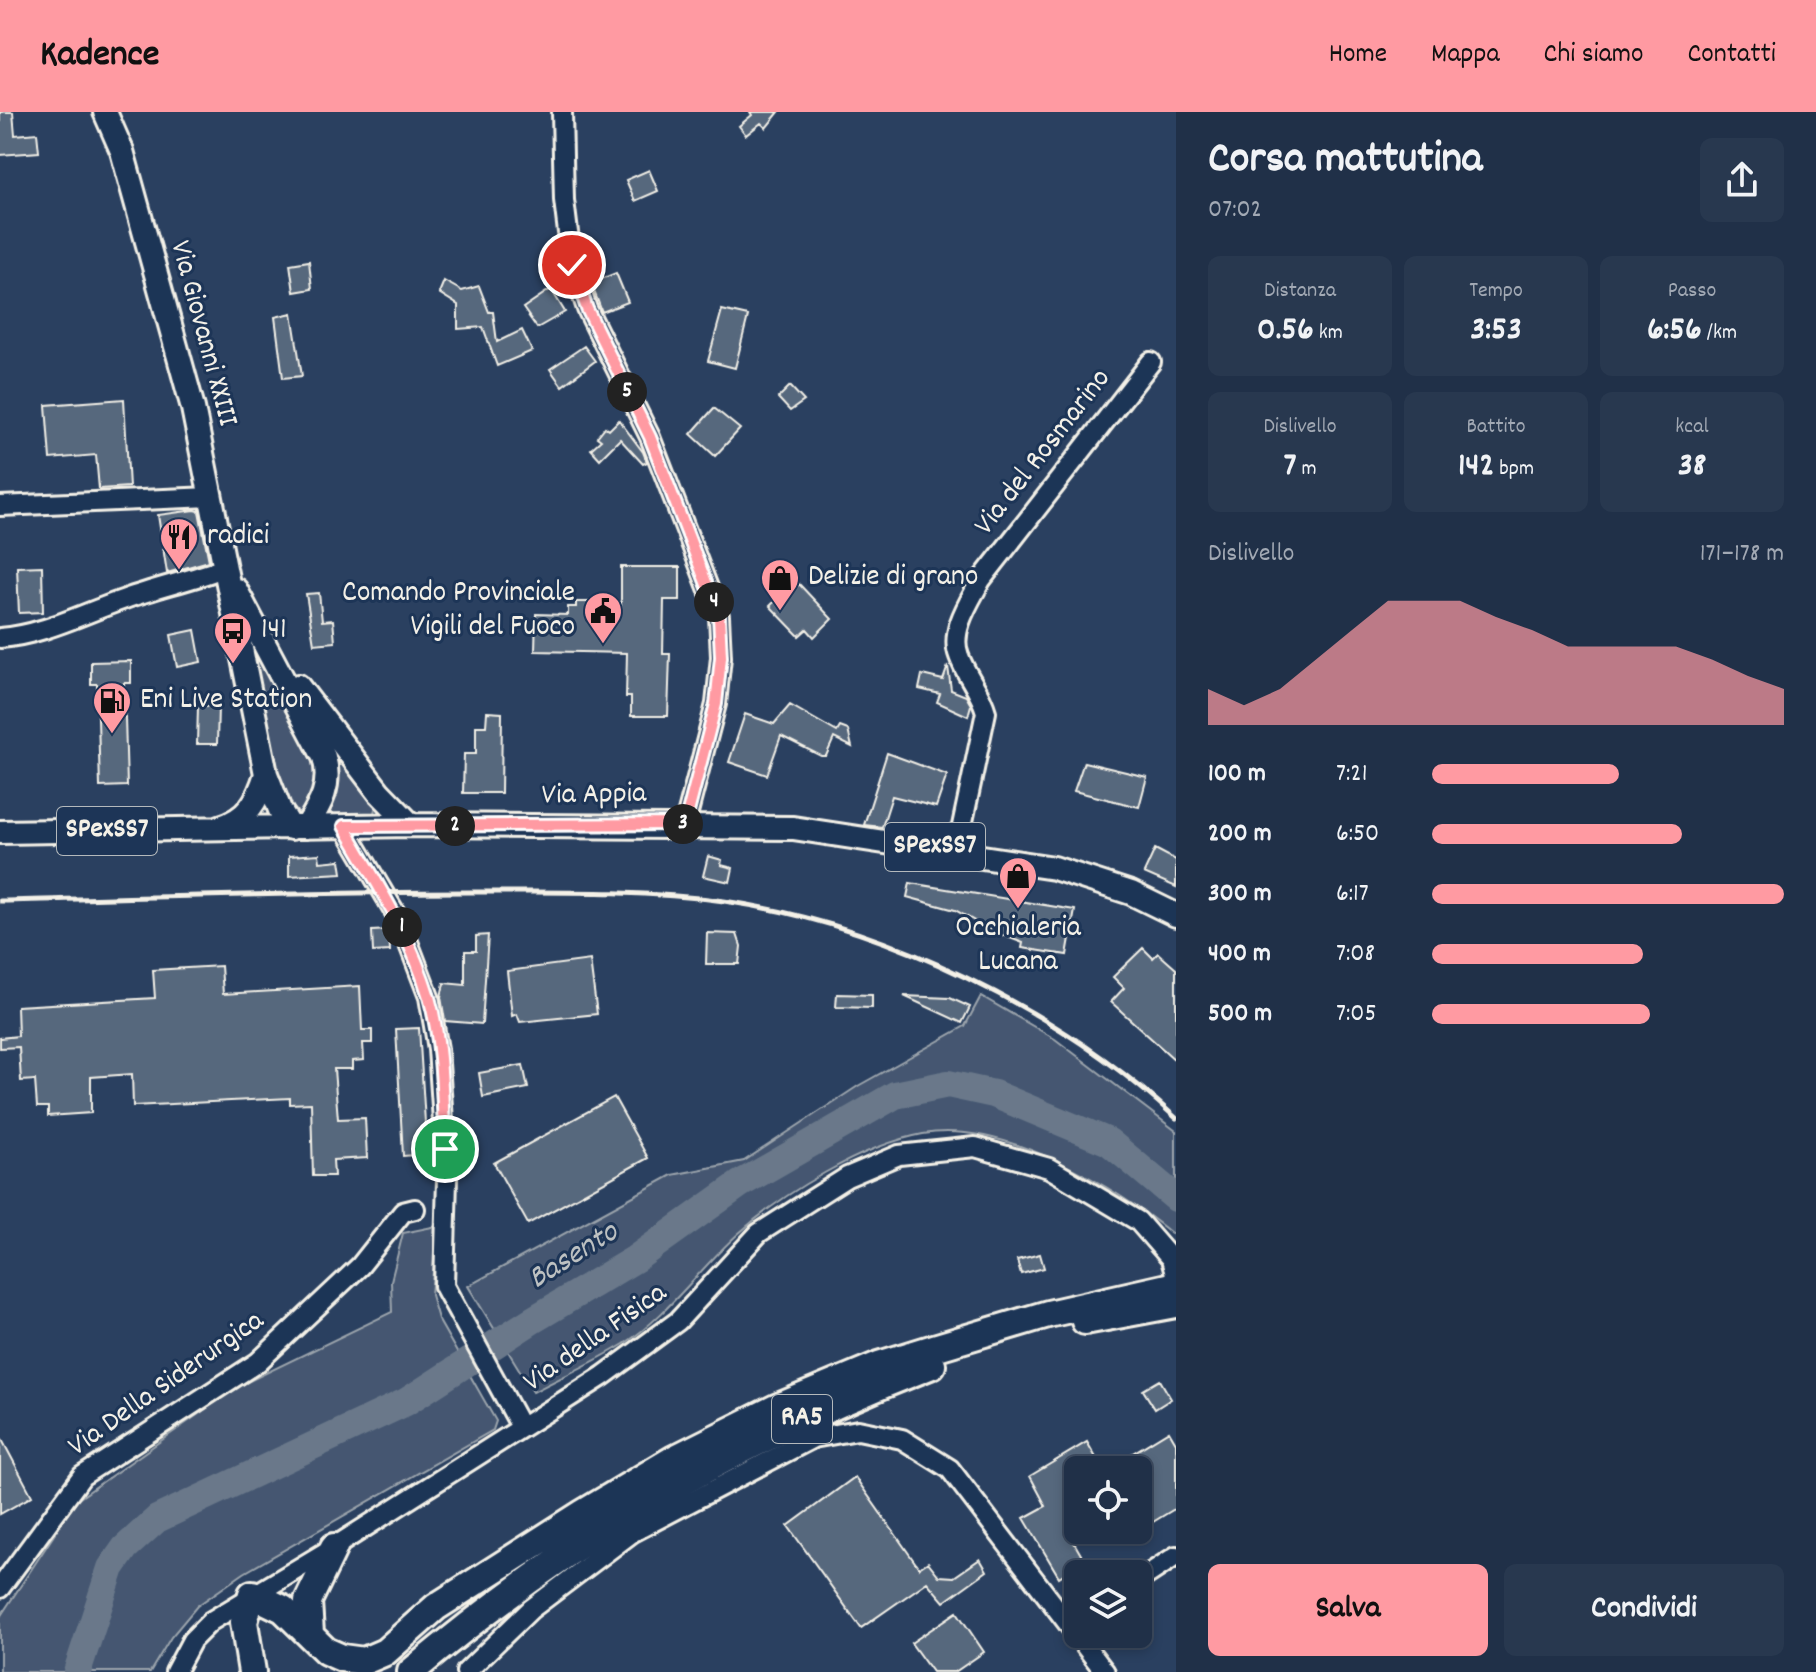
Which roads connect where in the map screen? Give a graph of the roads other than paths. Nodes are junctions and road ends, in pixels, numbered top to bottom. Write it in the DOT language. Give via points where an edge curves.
graph roads {
  1 [pos="105,112"];
  2 [pos="562,112"];
  3 [pos="1151,362"];
  4 [pos="211,497"];
  5 [pos="0,506"];
  6 [pos="227,571"];
  7 [pos="0,638"];
  8 [pos="266,644"];
  9 [pos="266,774"];
  10 [pos="685,824"];
  11 [pos="411,825"];
  12 [pos="344,826"];
  13 [pos="298,827"];
  14 [pos="214,829"];
  15 [pos="0,832"];
  16 [pos="957,850"];
  17 [pos="1176,915"];
  18 [pos="415,1209"];
  19 [pos="1176,1278"];
  20 [pos="1176,1285"];
  21 [pos="1161,1300"];
  22 [pos="520,1425"];
  23 [pos="334,1547"];
  24 [pos="525,1552"];
  25 [pos="1176,1556"];
  26 [pos="1152,1572"];
  27 [pos="0,1588"];
  28 [pos="252,1594"];
  29 [pos="1064,1610"];
  30 [pos="481,1613"];
  31 [pos="310,1634"];
  32 [pos="1090,1648"];
  33 [pos="175,1672"];
  34 [pos="252,1672"];
  35 [pos="384,1672"];
  36 [pos="411,1672"];
  37 [pos="432,1672"];
  38 [pos="466,1672"];
  39 [pos="1105,1672"];
  1 -- 4 [label="main road, Via Giovanni XXIII" via="130,181 193,408"];
  2 -- 10 [label="street" via="572,265 587,309 650,437 719,616 716,704"];
  3 -- 16 [label="street, Via del Rosmarino" via="981,580 960,619 958,654 980,690 986,712"];
  4 -- 5 [label="street"];
  4 -- 6 [label="main road, Via Giovanni XXIII"];
  6 -- 7 [label="street"];
  6 -- 8 [label="main road"];
  6 -- 9 [label="main road"];
  8 -- 11 [label="main road" via="379,792"];
  8 -- 13 [label="main road" via="327,768 325,791"];
  9 -- 13 [label="main road" via="276,801"];
  9 -- 14 [label="main road" via="258,798 244,816"];
  10 -- 11 [label="main road, Via Appia / SPexSS7"];
  10 -- 16 [label="main road, Via Appia / SPexSS7" via="793,828"];
  11 -- 12 [label="main road, Via Appia / SPexSS7"];
  12 -- 13 [label="main road, Via Appia / SPexSS7"];
  12 -- 22 [label="street" via="400,921 429,997 447,1179 444,1286"];
  13 -- 14 [label="main road, Via Appia / SPexSS7"];
  14 -- 15 [label="main road, Via Appia / SPexSS7"];
  16 -- 17 [label="main road, Via Appia / SPexSS7" via="1082,876"];
  18 -- 27 [label="street, Via Della Siderurgica" via="403,1212 360,1266 258,1362 82,1476"];
  19 -- 22 [label="street, Via della Fisica" via="1171,1259 1138,1221 1049,1168 975,1147 899,1155 847,1177 759,1233 678,1321 603,1376"];
  20 -- 21 [label="highway, RA5"];
  21 -- 24 [label="highway, RA5" via="1048,1314 879,1365 674,1459"];
  21 -- 30 [label="highway, RA5" via="975,1352 831,1404 722,1457 617,1519"];
  22 -- 23 [label="street, Via della Fisica"];
  23 -- 28 [label="street, Via della Fisica"];
  23 -- 31 [label="highway" via="308,1601"];
  24 -- 31 [label="highway" via="436,1607 385,1652 364,1661 326,1651"];
  24 -- 35 [label="highway, RA5"];
  25 -- 26 [label="street"];
  28 -- 31 [label="highway" via="283,1609"];
  28 -- 33 [label="street, Via della Fisica" via="201,1631"];
  28 -- 34 [label="highway" via="244,1622"];
  29 -- 38 [label="street" via="950,1469 902,1439 858,1430 813,1438 633,1532 531,1609"];
  30 -- 36 [label="highway, RA5"];
  30 -- 37 [label="highway" via="473,1633"];
  32 -- 39 [label="street"];
}
